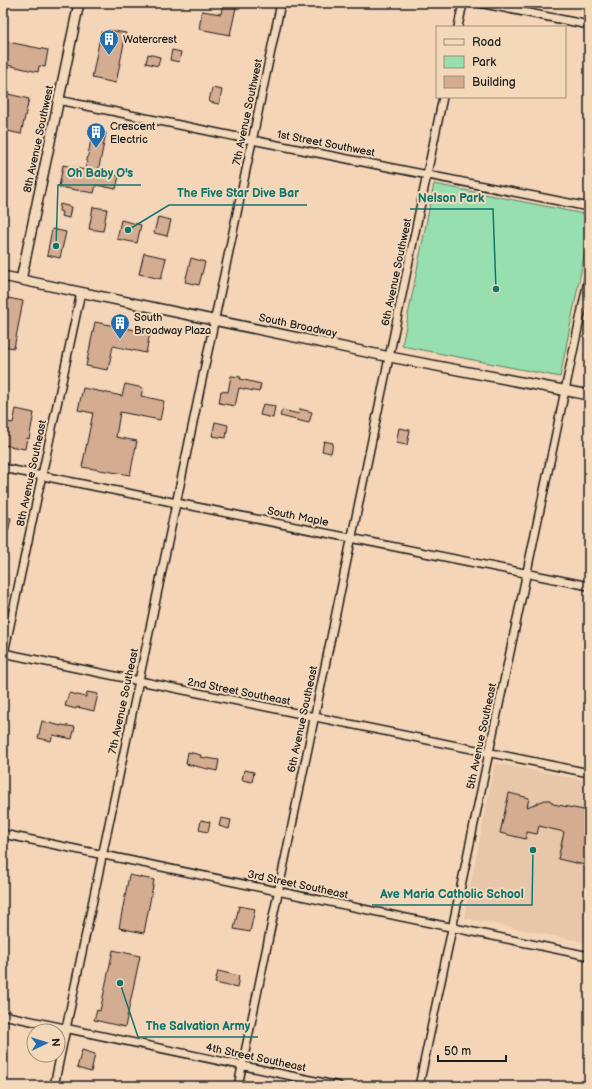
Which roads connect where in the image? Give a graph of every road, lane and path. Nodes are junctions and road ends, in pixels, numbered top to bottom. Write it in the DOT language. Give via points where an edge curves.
graph roads {
  1 [pos="79,3"];
  2 [pos="280,3"];
  3 [pos="463,3"];
  4 [pos="479,3"];
  5 [pos="589,25"];
  6 [pos="458,26"];
  7 [pos="444,98"];
  8 [pos="58,100"];
  9 [pos="252,140"];
  10 [pos="427,174"];
  11 [pos="589,207"];
  12 [pos="3,276"];
  13 [pos="589,276"];
  14 [pos="21,280"];
  15 [pos="81,292"];
  16 [pos="215,320"];
  17 [pos="390,357"];
  18 [pos="565,391"];
  19 [pos="589,395"];
  20 [pos="3,468"];
  21 [pos="41,476"];
  22 [pos="176,504"];
  23 [pos="352,538"];
  24 [pos="526,574"];
  25 [pos="589,586"];
  26 [pos="3,655"];
  27 [pos="138,682"];
  28 [pos="314,717"];
  29 [pos="489,753"];
  30 [pos="589,773"];
  31 [pos="3,834"];
  32 [pos="102,855"];
  33 [pos="278,891"];
  34 [pos="453,927"];
  35 [pos="589,956"];
  36 [pos="3,1015"];
  37 [pos="67,1028"];
  38 [pos="242,1065"];
  39 [pos="54,1086"];
  40 [pos="238,1086"];
  41 [pos="339,1086"];
  42 [pos="420,1086"];
  1 -- 8 [label="street, 8th Avenue Southwest"];
  2 -- 9 [label="street, 7th Avenue Southwest"];
  3 -- 6 [label="street"];
  4 -- 5 [label="street"];
  7 -- 10 [label="street, 6th Avenue Southwest"];
  8 -- 9 [label="street, 1st Street Southwest"];
  8 -- 14 [label="street, 8th Avenue Southwest"];
  9 -- 10 [label="street, 1st Street Southwest"];
  9 -- 16 [label="street, 7th Avenue Southwest"];
  10 -- 11 [label="street, 1st Street Southwest"];
  10 -- 17 [label="street, 6th Avenue Southwest"];
  12 -- 14 [label="street, South Broadway"];
  13 -- 18 [label="street, 5th Avenue Southeast"];
  14 -- 15 [label="street, South Broadway"];
  15 -- 16 [label="street, South Broadway"];
  15 -- 21 [label="street, 8th Avenue Southeast"];
  16 -- 17 [label="street, South Broadway"];
  16 -- 22 [label="street, 7th Avenue Southeast"];
  17 -- 18 [label="street, South Broadway"];
  17 -- 23 [label="street, 6th Avenue Southeast"];
  18 -- 19 [label="street, South Broadway"];
  18 -- 24 [label="street, 5th Avenue Southeast"];
  20 -- 21 [label="street, South Maple"];
  21 -- 22 [label="street, South Maple"];
  21 -- 26 [label="street, 8th Avenue Southeast"];
  22 -- 23 [label="street, South Maple"];
  22 -- 27 [label="street, 7th Avenue Southeast"];
  23 -- 24 [label="street, South Maple"];
  23 -- 28 [label="street, 6th Avenue Southeast"];
  24 -- 25 [label="street, South Maple"];
  24 -- 29 [label="street, 5th Avenue Southeast"];
  26 -- 27 [label="street, 2nd Street Southeast"];
  27 -- 28 [label="street, 2nd Street Southeast"];
  27 -- 32 [label="street, 7th Avenue Southeast"];
  28 -- 29 [label="street, 2nd Street Southeast"];
  28 -- 33 [label="street, 6th Avenue Southeast"];
  29 -- 30 [label="street, 2nd Street Southeast"];
  29 -- 34 [label="street, 5th Avenue Southeast"];
  31 -- 32 [label="street, 3rd Street Southeast"];
  32 -- 33 [label="street, 3rd Street Southeast"];
  32 -- 37 [label="street, 7th Avenue Southeast"];
  33 -- 34 [label="street, 3rd Street Southeast"];
  33 -- 38 [label="street, 6th Avenue Southeast"];
  34 -- 35 [label="street, 3rd Street Southeast"];
  34 -- 42 [label="street, 5th Avenue Southeast"];
  36 -- 37 [label="street, 4th Street Southeast"];
  37 -- 38 [label="street, 4th Street Southeast"];
  37 -- 39 [label="street, 7th Avenue Southeast"];
  38 -- 40 [label="street, 6th Avenue Southeast"];
  38 -- 41 [label="street, 4th Street Southeast"];
}
